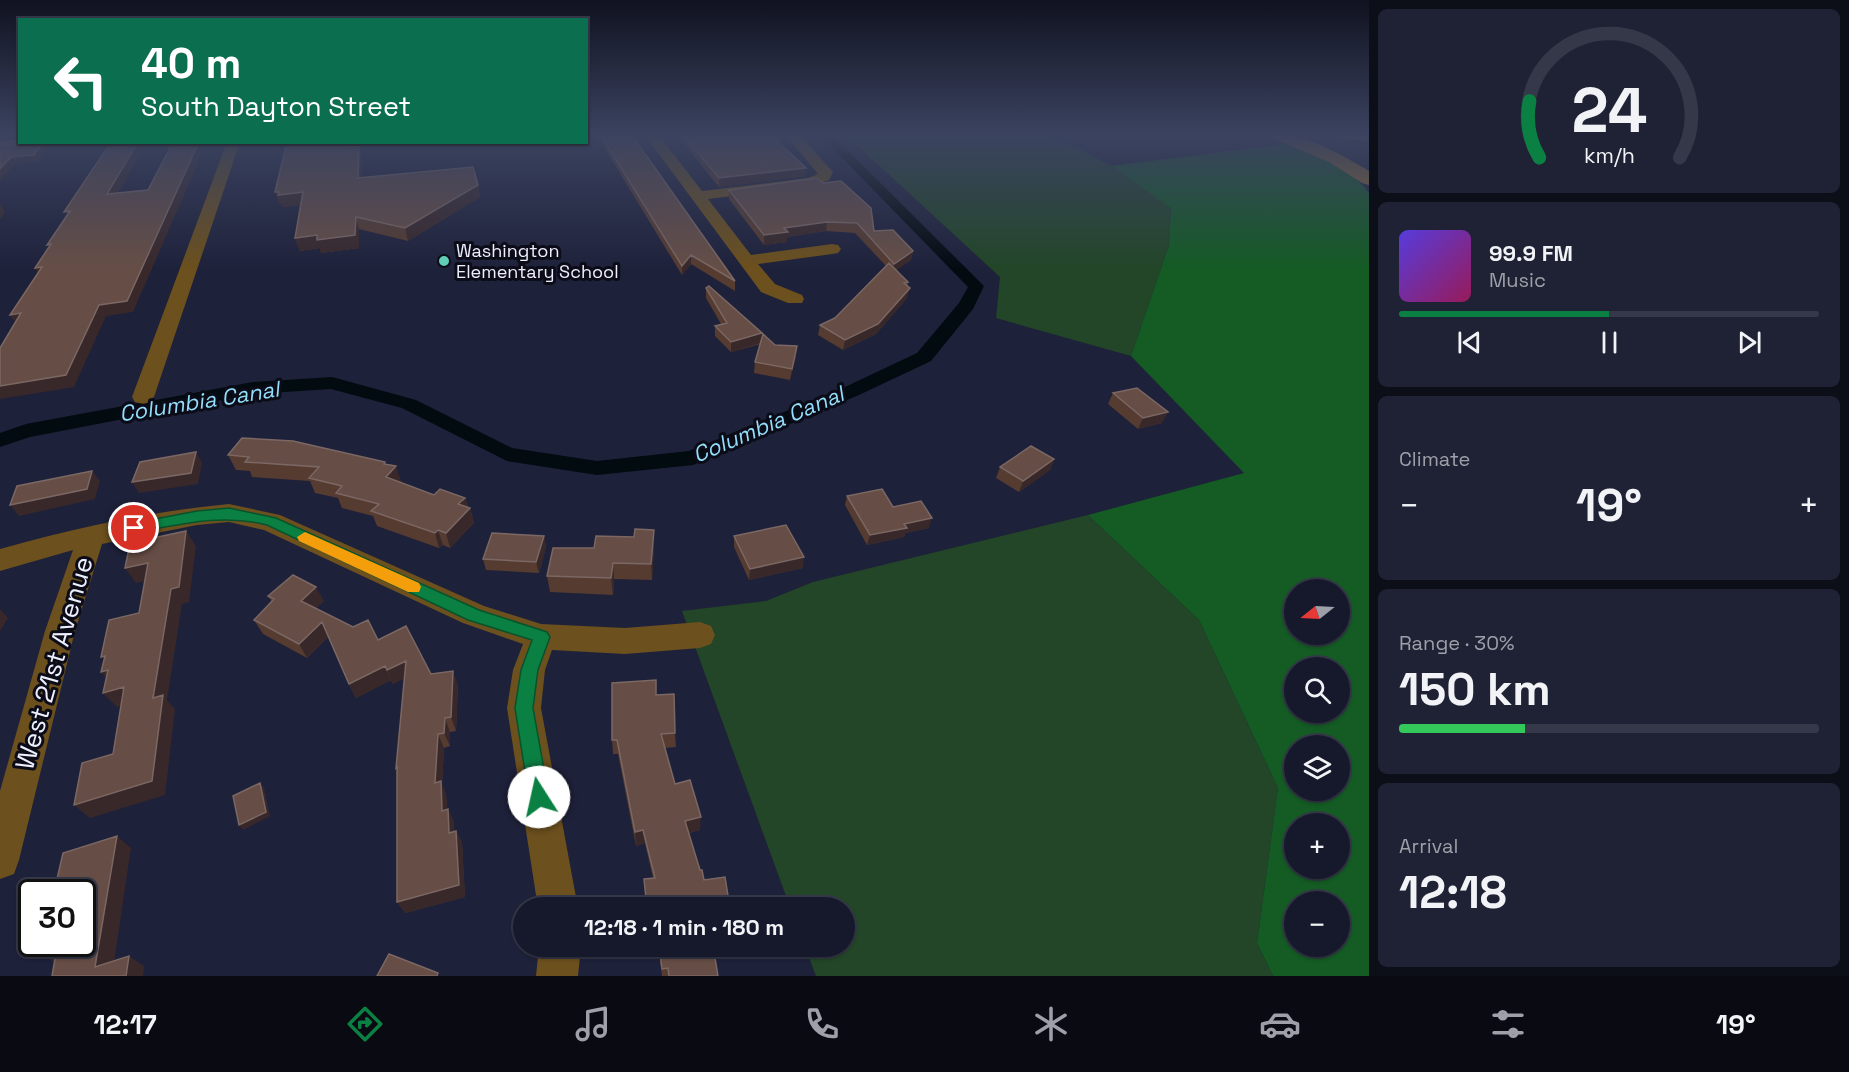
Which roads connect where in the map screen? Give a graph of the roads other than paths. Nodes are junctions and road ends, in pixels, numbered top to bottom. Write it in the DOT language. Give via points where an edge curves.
graph roads {
  1 [pos="221,180"];
  2 [pos="686,180"];
  3 [pos="817,180"];
  4 [pos="698,196"];
  5 [pos="832,249"];
  6 [pos="746,261"];
  7 [pos="795,299"];
  8 [pos="143,397"];
  9 [pos="91,536"];
  10 [pos="0,560"];
  11 [pos="700,635"];
  12 [pos="542,637"];
  13 [pos="0,860"];
  14 [pos="556,897"];
  15 [pos="559,957"];
  16 [pos="557,976"];
  1 -- 8 [label="street"];
  2 -- 4 [label="street"];
  3 -- 4 [label="street"];
  4 -- 6 [label="street"];
  5 -- 6 [label="street"];
  6 -- 7 [label="street" via="768,288"];
  9 -- 10 [label="street"];
  9 -- 12 [label="street" via="197,516 252,516 474,615"];
  9 -- 13 [label="street, West 21st Avenue" via="60,631"];
  11 -- 12 [label="street" via="625,641"];
  12 -- 14 [label="street" via="530,670 524,708"];
  15 -- 16 [label="street"];
}
